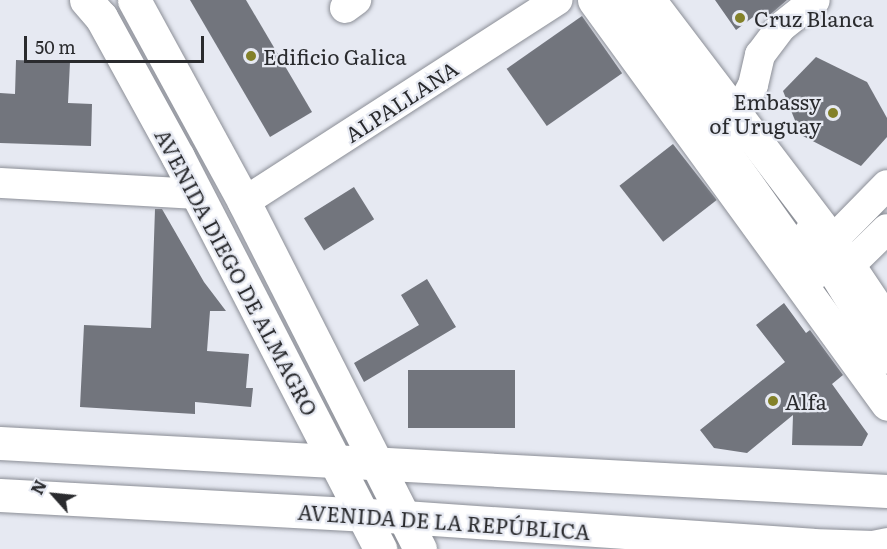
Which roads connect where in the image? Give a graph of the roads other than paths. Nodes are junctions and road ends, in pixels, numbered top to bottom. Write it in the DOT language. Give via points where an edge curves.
graph roads {
  1 [pos="86,0"];
  2 [pos="134,0"];
  3 [pos="558,0"];
  4 [pos="594,0"];
  5 [pos="625,0"];
  6 [pos="649,0"];
  7 [pos="815,0"];
  8 [pos="737,115"];
  9 [pos="0,183"];
  10 [pos="887,185"];
  11 [pos="196,194"];
  12 [pos="244,202"];
  13 [pos="887,229"];
  14 [pos="840,254"];
  15 [pos="877,326"];
  16 [pos="887,359"];
  17 [pos="887,404"];
  18 [pos="0,443"];
  19 [pos="336,462"];
  20 [pos="377,464"];
  21 [pos="879,486"];
  22 [pos="0,495"];
  23 [pos="364,516"];
  24 [pos="404,517"];
  25 [pos="882,546"];
  26 [pos="810,547"];
  27 [pos="380,549"];
  28 [pos="420,549"];
  1 -- 11 [label="main road, AVENIDA DIEGO DE ALMAGRO" via="101,18"];
  2 -- 12 [label="main road, AVENIDA DIEGO DE ALMAGRO"];
  3 -- 12 [label="street, ALPALLANA"];
  4 -- 17 [label="main road"];
  5 -- 15 [label="street" via="671,61 707,125 791,243"];
  6 -- 8 [label="main road"];
  7 -- 8 [label="street" via="781,27 760,55 753,85"];
  8 -- 14 [label="main road"];
  9 -- 11 [label="street"];
  10 -- 14 [label="street"];
  11 -- 19 [label="main road, AVENIDA DIEGO DE ALMAGRO"];
  12 -- 20 [label="main road, AVENIDA DIEGO DE ALMAGRO"];
  13 -- 14 [label="street"];
  14 -- 15 [label="main road"];
  15 -- 16 [label="street"];
  18 -- 19 [label="main road"];
  19 -- 20 [label="main road"];
  19 -- 23 [label="main road, AVENIDA DIEGO DE ALMAGRO"];
  20 -- 21 [label="main road"];
  20 -- 24 [label="main road, AVENIDA DIEGO DE ALMAGRO"];
  22 -- 23 [label="main road, AVENIDA DE LA REPÚBLICA"];
  23 -- 24 [label="main road, AVENIDA DE LA REPÚBLICA"];
  23 -- 27 [label="main road, AVENIDA DIEGO DE ALMAGRO"];
  24 -- 26 [label="main road, AVENIDA DE LA REPÚBLICA"];
  24 -- 28 [label="main road, AVENIDA DIEGO DE ALMAGRO"];
  25 -- 26 [label="main road, AVENIDA DE LA REPÚBLICA"];
}
